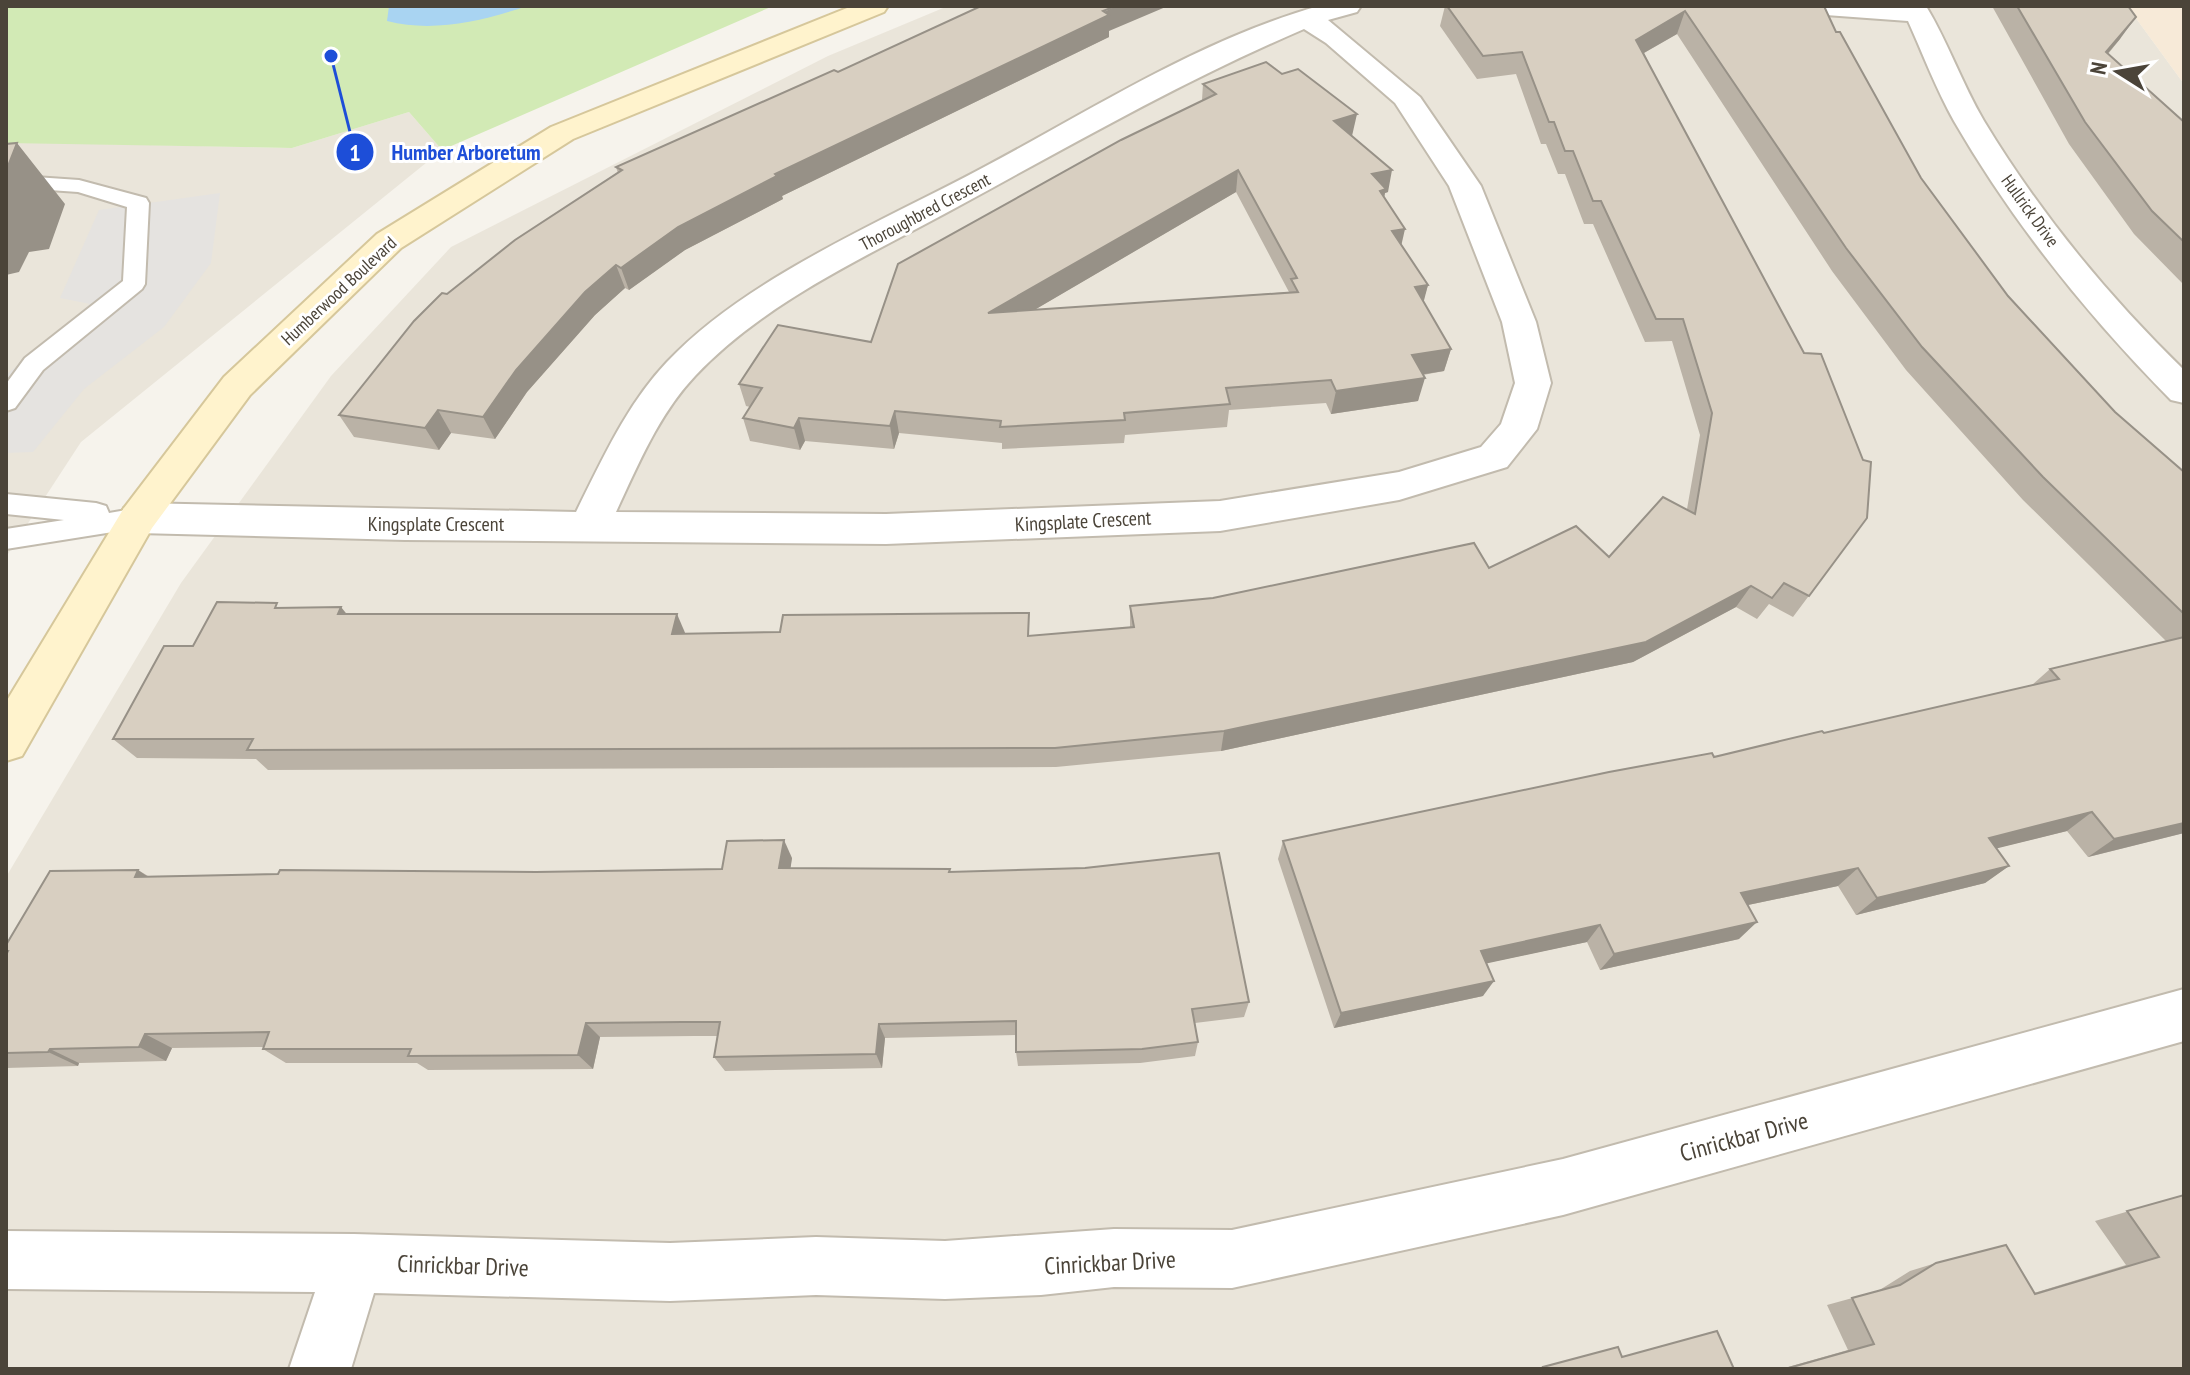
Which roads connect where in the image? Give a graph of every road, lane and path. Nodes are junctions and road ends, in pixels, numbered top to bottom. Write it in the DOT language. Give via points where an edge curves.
graph roads {
  1 [pos="875,6"];
  2 [pos="1348,6"];
  3 [pos="1812,6"];
  4 [pos="1915,10"];
  5 [pos="1306,18"];
  6 [pos="6,181"];
  7 [pos="6,364"];
  8 [pos="34,364"];
  9 [pos="2184,391"];
  10 [pos="6,402"];
  11 [pos="6,504"];
  12 [pos="138,518"];
  13 [pos="590,524"];
  14 [pos="6,539"];
  15 [pos="6,742"];
  16 [pos="2184,1015"];
  17 [pos="6,1260"];
  18 [pos="354,1263"];
  19 [pos="320,1369"];
  1 -- 12 [label="street, Humberwood Boulevard" via="562,133 389,241 237,386"];
  2 -- 5 [label="street, Thoroughbred Crescent"];
  3 -- 4 [label="street"];
  4 -- 9 [label="street, Hullrick Drive" via="1968,119 2023,206 2103,306"];
  5 -- 13 [label="street, Thoroughbred Crescent" via="1207,60 782,289 720,335 669,383 620,462"];
  5 -- 13 [label="street, Kingsplate Crescent" via="1406,97 1465,186 1519,322 1533,383 1518,429 1494,457 1399,486 1220,516 886,529"];
  6 -- 8 [label="lane" via="79,186 138,203 134,284"];
  7 -- 8 [label="lane"];
  8 -- 10 [label="lane"];
  11 -- 12 [label="lane"];
  12 -- 13 [label="street, Kingsplate Crescent"];
  12 -- 14 [label="lane"];
  12 -- 15 [label="street, Humberwood Boulevard"];
  16 -- 18 [label="street, Cinrickbar Drive" via="1563,1187 1232,1259 1114,1258 945,1270 816,1266 670,1272"];
  17 -- 18 [label="street, Cinrickbar Drive"];
  18 -- 19 [label="street"];
}
